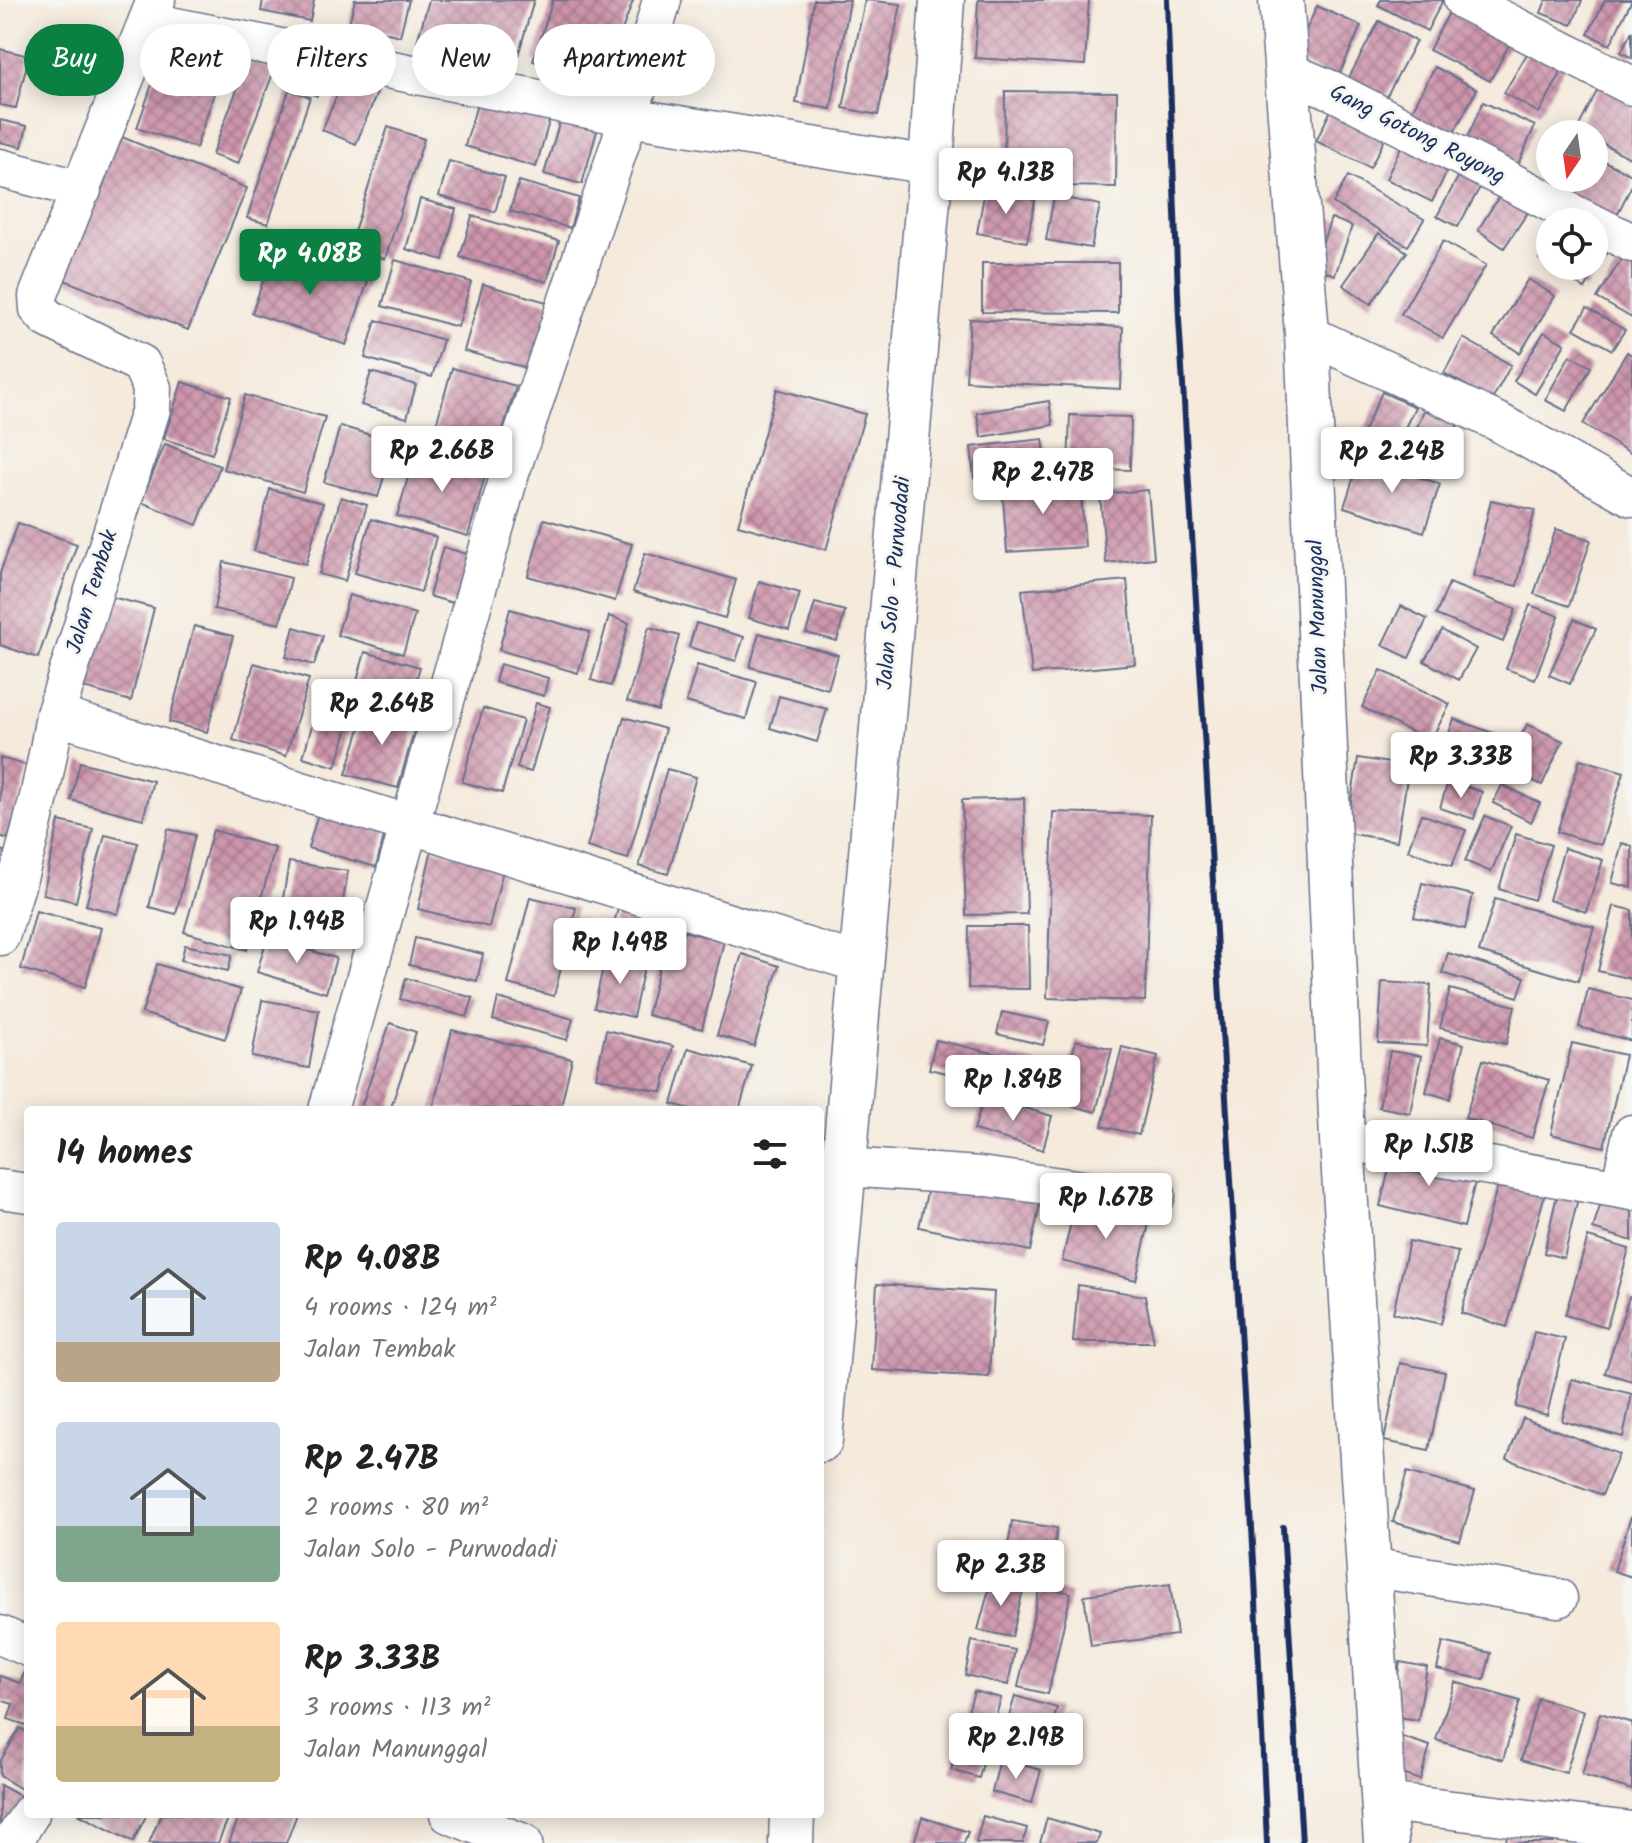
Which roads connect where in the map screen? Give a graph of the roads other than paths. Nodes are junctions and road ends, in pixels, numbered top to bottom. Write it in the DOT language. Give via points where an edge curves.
graph roads {
  1 [pos="662,0"];
  2 [pos="942,0"];
  3 [pos="1281,0"];
  4 [pos="1463,0"];
  5 [pos="153,11"];
  6 [pos="1286,71"];
  7 [pos="1632,86"];
  8 [pos="629,117"];
  9 [pos="931,165"];
  10 [pos="0,168"];
  11 [pos="82,190"];
  12 [pos="1563,208"];
  13 [pos="1608,231"];
  14 [pos="1632,243"];
  15 [pos="1307,334"];
  16 [pos="1632,497"];
  17 [pos="55,715"];
  18 [pos="411,824"];
  19 [pos="0,936"];
  20 [pos="862,964"];
  21 [pos="329,1106"];
  22 [pos="1632,1134"];
  23 [pos="1342,1140"];
  24 [pos="845,1167"];
  25 [pos="0,1189"];
  26 [pos="1626,1189"];
  27 [pos="24,1192"];
  28 [pos="1156,1195"];
  29 [pos="824,1340"];
  30 [pos="1369,1567"];
  31 [pos="1558,1598"];
  32 [pos="0,1635"];
  33 [pos="24,1645"];
  34 [pos="28,1818"];
  35 [pos="459,1818"];
  36 [pos="792,1818"];
  37 [pos="1385,1822"];
  38 [pos="1632,1831"];
  39 [pos="12,1843"];
  40 [pos="523,1843"];
  41 [pos="791,1843"];
  1 -- 8 [label="street"];
  2 -- 9 [label="street, Jalan Solo - Purwodadi"];
  3 -- 6 [label="street, Jalan Manunggal"];
  4 -- 7 [label="street"];
  5 -- 8 [label="street"];
  5 -- 11 [label="street"];
  6 -- 12 [label="street, Gang Gotong Royong"];
  6 -- 15 [label="street, Jalan Manunggal"];
  8 -- 9 [label="street"];
  8 -- 18 [label="street" via="510,473"];
  9 -- 20 [label="street, Jalan Solo - Purwodadi"];
  10 -- 11 [label="street"];
  11 -- 17 [label="street, Jalan Tembak" via="38,296 39,309 47,318 141,364 152,388 151,409"];
  13 -- 14 [label="street, Gang Gotong Royong"];
  15 -- 16 [label="street" via="1498,422"];
  15 -- 23 [label="street, Jalan Manunggal"];
  17 -- 18 [label="street"];
  17 -- 19 [label="street, Jalan Tembak" via="26,856"];
  18 -- 20 [label="street"];
  18 -- 21 [label="street"];
  20 -- 24 [label="street, Jalan Solo - Purwodadi"];
  22 -- 26 [label="street"];
  23 -- 26 [label="street"];
  23 -- 30 [label="street, Jalan Manunggal"];
  24 -- 28 [label="street"];
  24 -- 29 [label="street, Jalan Solo - Purwodadi"];
  25 -- 27 [label="street"];
  30 -- 31 [label="street"];
  30 -- 37 [label="street, Jalan Manunggal"];
  32 -- 33 [label="street"];
  34 -- 39 [label="street"];
  35 -- 40 [label="street"];
  36 -- 41 [label="street"];
  37 -- 38 [label="street"];
}
